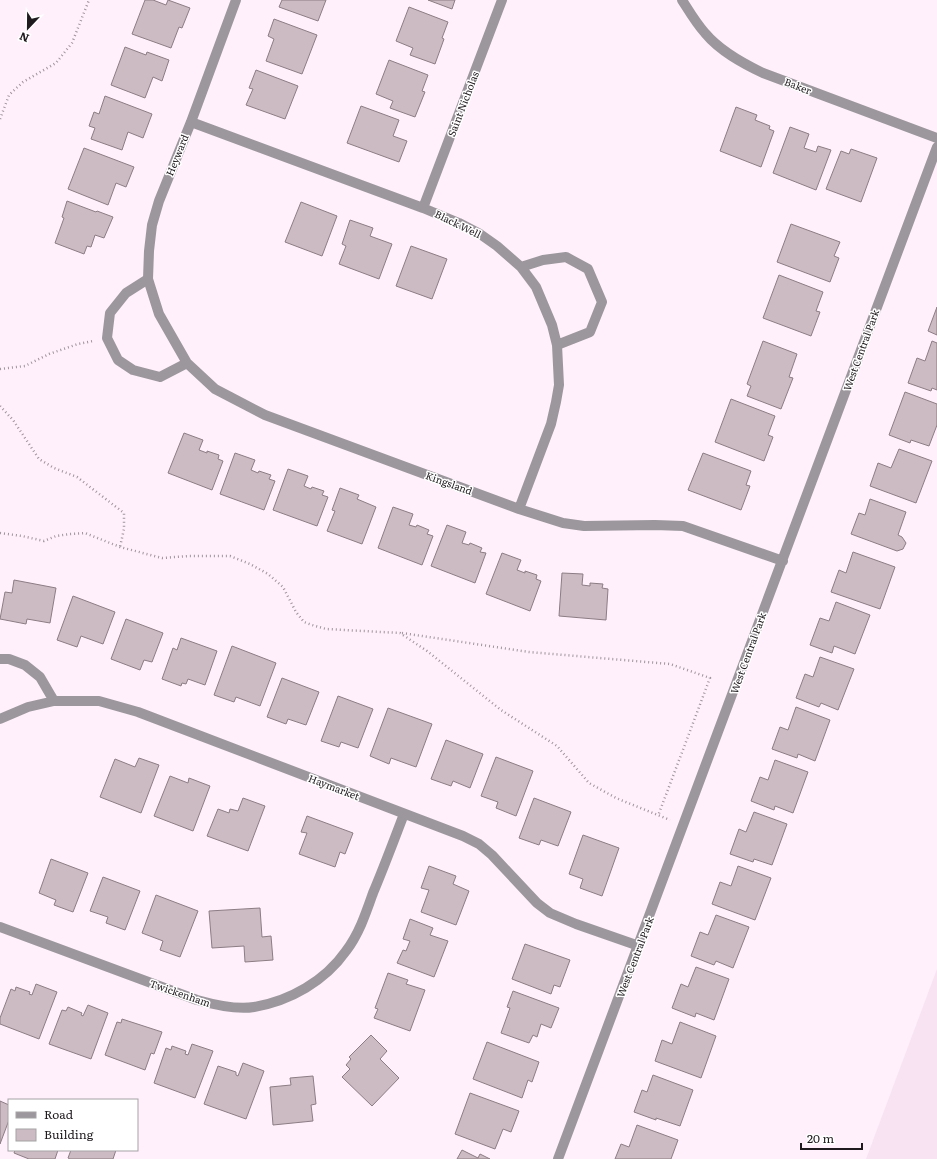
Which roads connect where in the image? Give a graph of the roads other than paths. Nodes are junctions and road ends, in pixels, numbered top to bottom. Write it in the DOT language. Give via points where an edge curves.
graph roads {
  1 [pos="236,0"];
  2 [pos="502,0"];
  3 [pos="682,0"];
  4 [pos="190,122"];
  5 [pos="937,138"];
  6 [pos="937,147"];
  7 [pos="423,208"];
  8 [pos="521,267"];
  9 [pos="148,279"];
  10 [pos="159,314"];
  11 [pos="557,345"];
  12 [pos="187,364"];
  13 [pos="519,509"];
  14 [pos="783,561"];
  15 [pos="0,659"];
  16 [pos="54,701"];
  17 [pos="1,719"];
  18 [pos="404,814"];
  19 [pos="0,927"];
  20 [pos="639,946"];
  21 [pos="558,1159"];
  1 -- 4 [label="street, Heyward"];
  2 -- 7 [label="street, Saint Nicholas"];
  3 -- 5 [label="street, Baker" via="705,34 747,66"];
  4 -- 7 [label="street, Black Well"];
  4 -- 9 [label="street, Heyward" via="152,225"];
  6 -- 14 [label="street, West Central Park"];
  7 -- 8 [label="street, Black Well" via="459,222 480,234"];
  8 -- 11 [label="street, Black Well" via="536,287 552,324"];
  8 -- 11 [label="street" via="543,260 566,257 588,269 602,302 590,332"];
  9 -- 10 [label="street, Heyward"];
  9 -- 12 [label="street" via="126,293 110,314 107,338 118,360 134,370 160,376"];
  10 -- 12 [label="street, Kingsland"];
  11 -- 13 [label="street, Black Well" via="558,385 551,424"];
  12 -- 13 [label="street, Kingsland" via="215,389 265,415"];
  13 -- 14 [label="street, Kingsland" via="563,523 584,526 683,526"];
  14 -- 20 [label="street, West Central Park"];
  15 -- 16 [label="street" via="10,659 24,665 40,677"];
  16 -- 17 [label="street, Haymarket" via="28,707"];
  16 -- 18 [label="street, Haymarket" via="99,701 138,712"];
  18 -- 19 [label="street, Twickenham" via="368,907 347,951 317,981 277,1001 253,1007 215,1005"];
  18 -- 20 [label="street, Haymarket" via="479,844 537,904 550,913"];
  20 -- 21 [label="street, West Central Park"];
}
